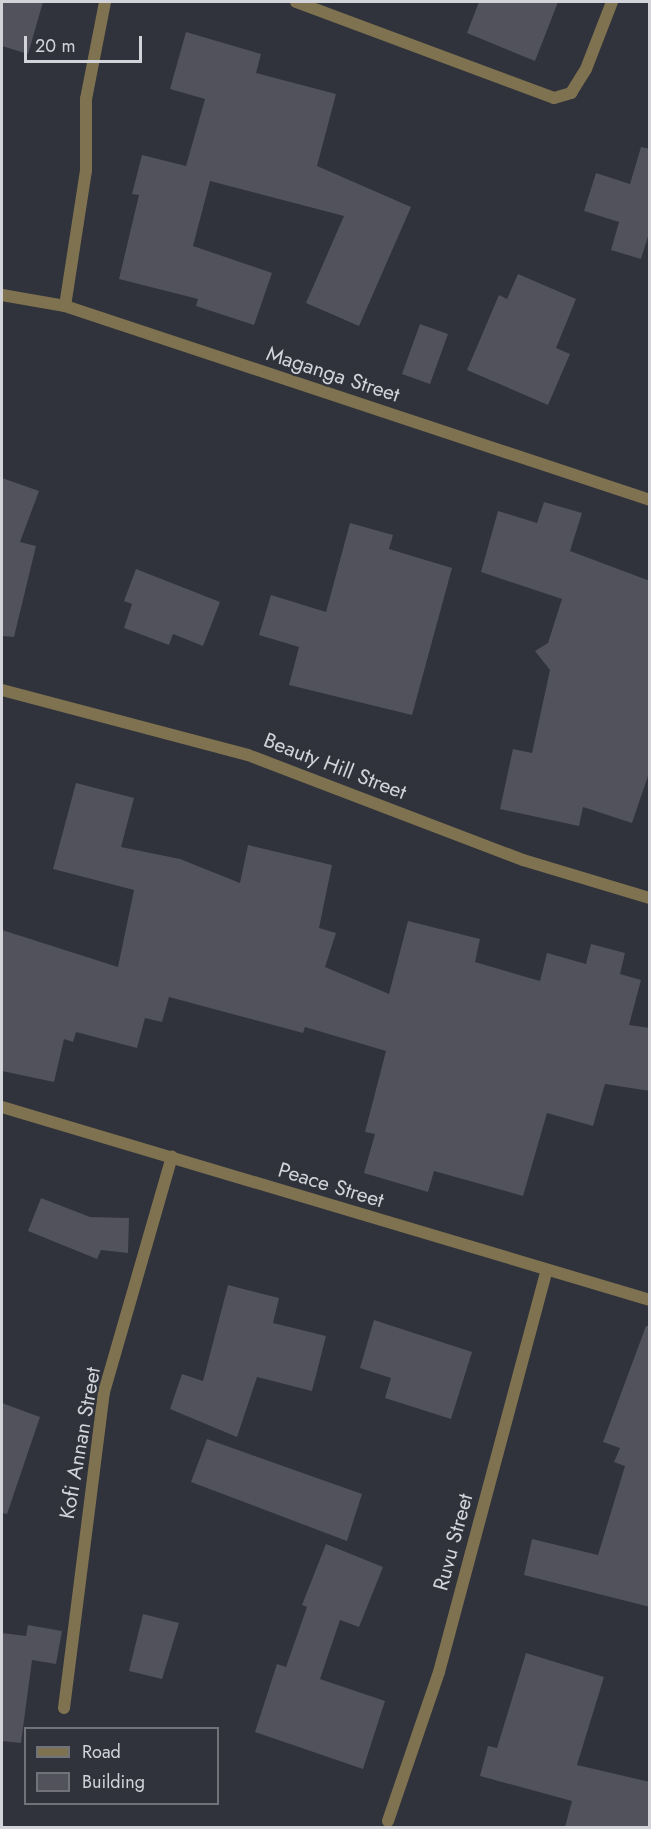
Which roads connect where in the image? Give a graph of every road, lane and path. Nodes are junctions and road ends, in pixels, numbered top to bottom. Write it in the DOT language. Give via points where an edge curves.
graph roads {
  1 [pos="105,2"];
  2 [pos="296,2"];
  3 [pos="612,2"];
  4 [pos="2,295"];
  5 [pos="65,306"];
  6 [pos="650,500"];
  7 [pos="2,690"];
  8 [pos="650,898"];
  9 [pos="2,1107"];
  10 [pos="172,1157"];
  11 [pos="547,1270"];
  12 [pos="650,1300"];
  13 [pos="64,1708"];
  14 [pos="388,1821"];
  1 -- 5 [label="street" via="86,99 86,171"];
  2 -- 3 [label="street" via="554,98 571,93 586,69"];
  4 -- 5 [label="street, Maganga Street"];
  5 -- 6 [label="street, Maganga Street"];
  7 -- 8 [label="street, Beauty Hill Street" via="249,755 523,860"];
  9 -- 10 [label="street, Peace Street"];
  10 -- 11 [label="street, Peace Street"];
  10 -- 13 [label="street, Kofi Annan Street" via="104,1392"];
  11 -- 12 [label="street, Peace Street"];
  11 -- 14 [label="street, Ruvu Street" via="439,1672"];
}
